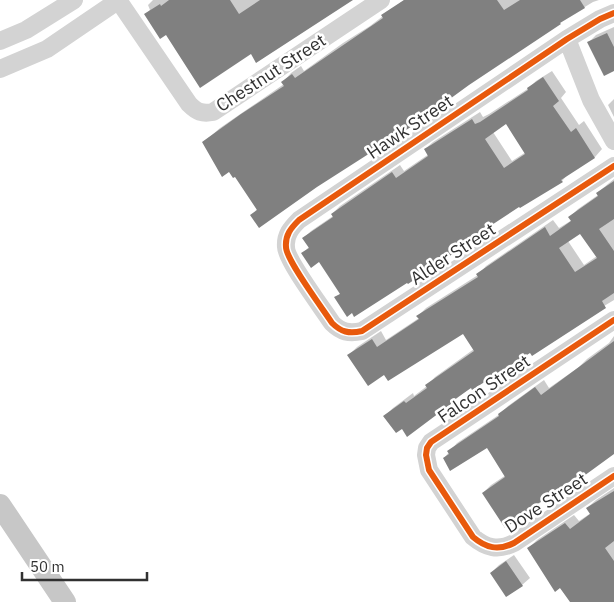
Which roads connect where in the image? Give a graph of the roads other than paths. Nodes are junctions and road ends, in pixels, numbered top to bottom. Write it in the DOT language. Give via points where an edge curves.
graph roads {
  1 [pos="74,0"];
  2 [pos="118,0"];
  3 [pos="382,0"];
  4 [pos="614,13"];
  5 [pos="567,40"];
  6 [pos="0,41"];
  7 [pos="0,70"];
  8 [pos="614,141"];
  9 [pos="614,166"];
  10 [pos="315,297"];
  11 [pos="614,320"];
  12 [pos="614,476"];
  13 [pos="0,505"];
  14 [pos="453,506"];
  15 [pos="65,602"];
  1 -- 6 [label="street" via="26,30"];
  2 -- 3 [label="street, Chestnut Street" via="189,104 205,114 213,112"];
  2 -- 7 [label="street" via="47,49"];
  4 -- 5 [label="street, Hawk Street"];
  5 -- 8 [label="street" via="591,100"];
  5 -- 10 [label="street, Hawk Street" via="290,228 286,237 287,253"];
  9 -- 10 [label="street, Alder Street" via="362,331 352,333 337,328"];
  11 -- 14 [label="street, Falcon Street" via="431,442 427,448 427,465"];
  12 -- 14 [label="street, Dove Street" via="505,547 489,548 481,544"];
  13 -- 15 [label="main road"];
}
